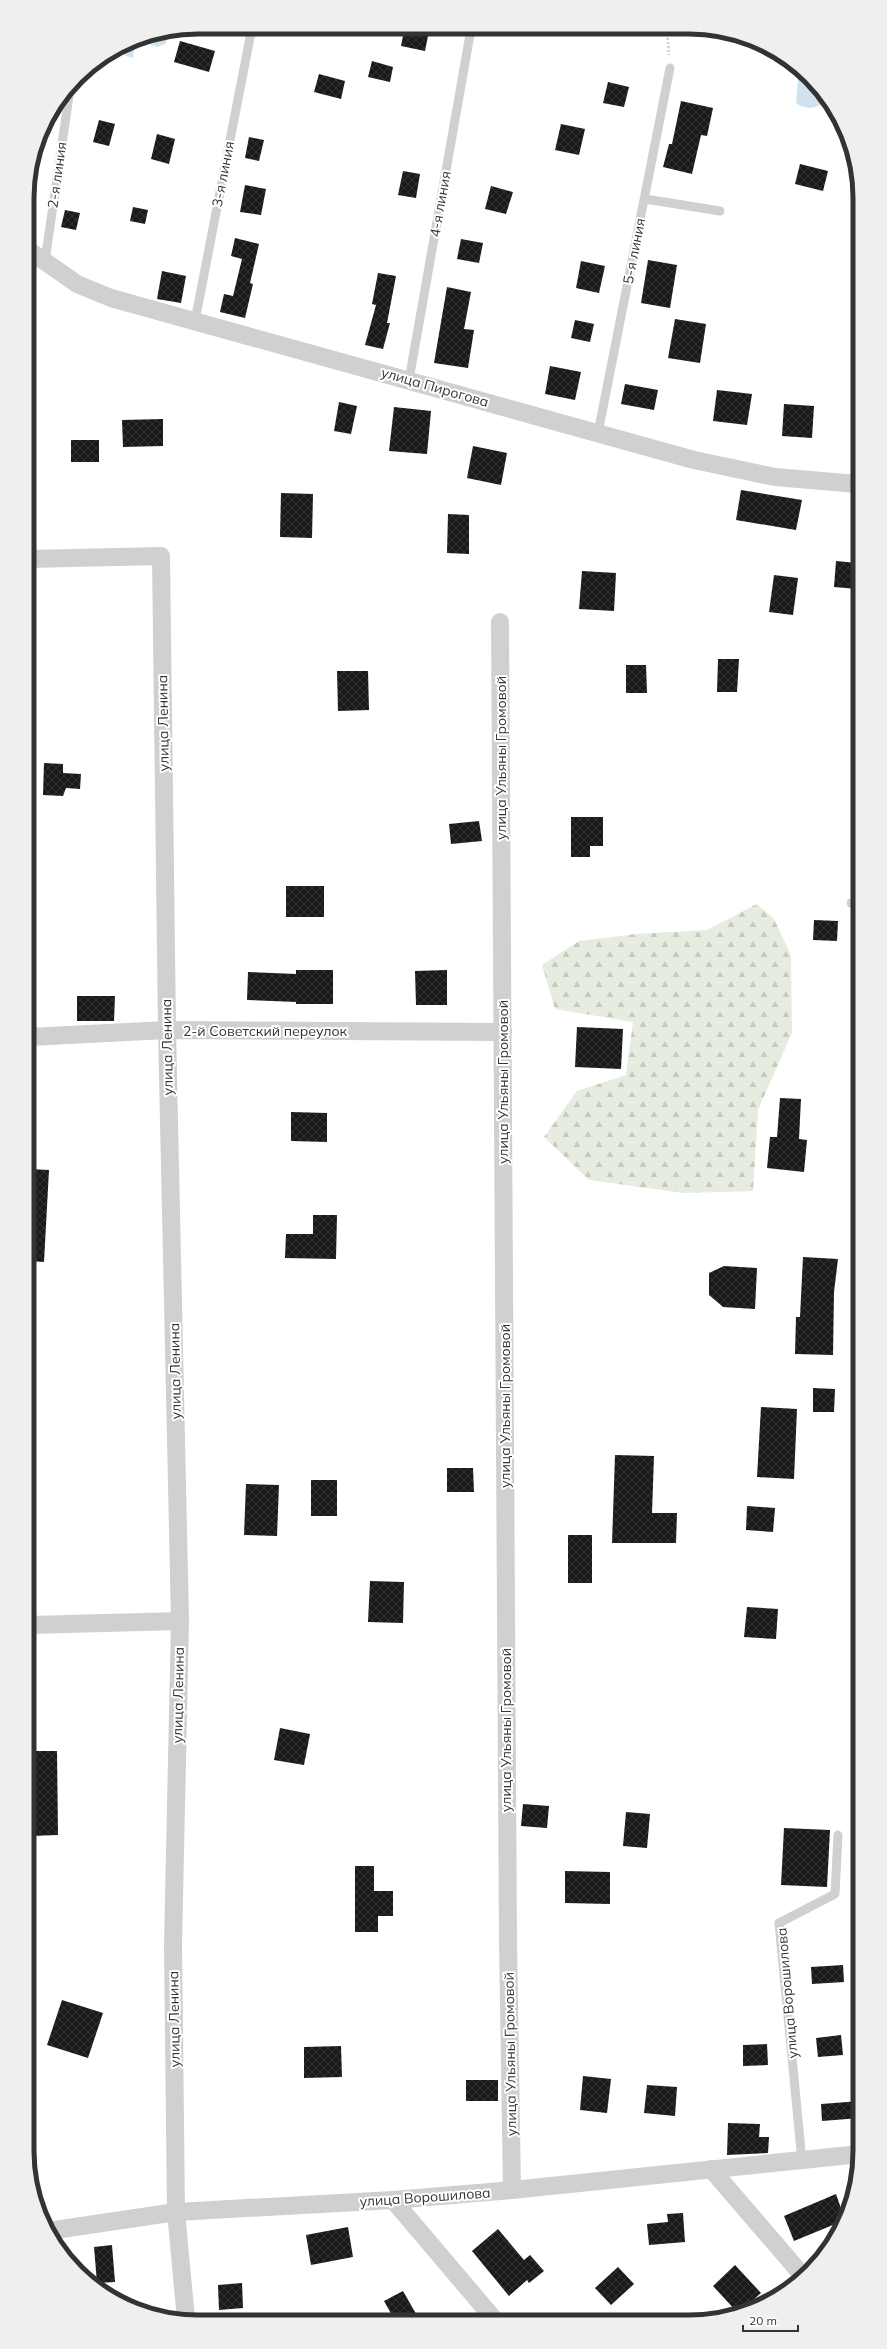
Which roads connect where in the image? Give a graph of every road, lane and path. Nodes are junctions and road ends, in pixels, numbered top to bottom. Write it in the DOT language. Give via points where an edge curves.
graph roads {
  1 [pos="251,34"];
  2 [pos="470,34"];
  3 [pos="667,34"];
  4 [pos="670,68"];
  5 [pos="69,97"];
  6 [pos="645,199"];
  7 [pos="720,211"];
  8 [pos="34,253"];
  9 [pos="45,261"];
  10 [pos="195,321"];
  11 [pos="409,380"];
  12 [pos="598,433"];
  13 [pos="853,484"];
  14 [pos="34,559"];
  15 [pos="500,622"];
  16 [pos="167,1030"];
  17 [pos="502,1032"];
  18 [pos="34,1037"];
  19 [pos="180,1621"];
  20 [pos="34,1625"];
  21 [pos="838,1835"];
  22 [pos="853,2155"];
  23 [pos="802,2161"];
  24 [pos="711,2169"];
  25 [pos="512,2190"];
  26 [pos="393,2200"];
  27 [pos="176,2212"];
  28 [pos="54,2230"];
  29 [pos="799,2272"];
  30 [pos="186,2315"];
  31 [pos="491,2315"];
  1 -- 10 [label="lane, 3-я линия"];
  2 -- 11 [label="lane, 4-я линия"];
  3 -- 4 [label="path"];
  4 -- 6 [label="lane, 5-я линия"];
  5 -- 9 [label="lane, 2-я линия"];
  6 -- 7 [label="lane"];
  6 -- 12 [label="lane, 5-я линия"];
  8 -- 9 [label="street, улица Пирогова"];
  9 -- 10 [label="street, улица Пирогова" via="77,284 111,298"];
  10 -- 11 [label="street, улица Пирогова"];
  11 -- 12 [label="street, улица Пирогова"];
  12 -- 13 [label="street, улица Пирогова" via="694,460 775,477"];
  14 -- 16 [label="street, улица Ленина" via="161,556"];
  15 -- 17 [label="street, улица Ульяны Громовой"];
  16 -- 17 [label="street, 2-й Советский переулок"];
  16 -- 18 [label="street, 2-й Советский переулок"];
  16 -- 19 [label="street, улица Ленина"];
  17 -- 25 [label="street, улица Ульяны Громовой"];
  19 -- 20 [label="street"];
  19 -- 27 [label="street, улица Ленина" via="172,1946"];
  21 -- 23 [label="lane, улица Ворошилова" via="835,1894 779,1923"];
  22 -- 23 [label="street, улица Ворошилова"];
  23 -- 24 [label="street, улица Ворошилова"];
  24 -- 25 [label="street, улица Ворошилова"];
  24 -- 29 [label="street"];
  25 -- 26 [label="street, улица Ворошилова"];
  26 -- 27 [label="street, улица Ворошилова"];
  26 -- 31 [label="street"];
  27 -- 28 [label="street, улица Ворошилова"];
  27 -- 30 [label="street, улица Ленина"];
}
